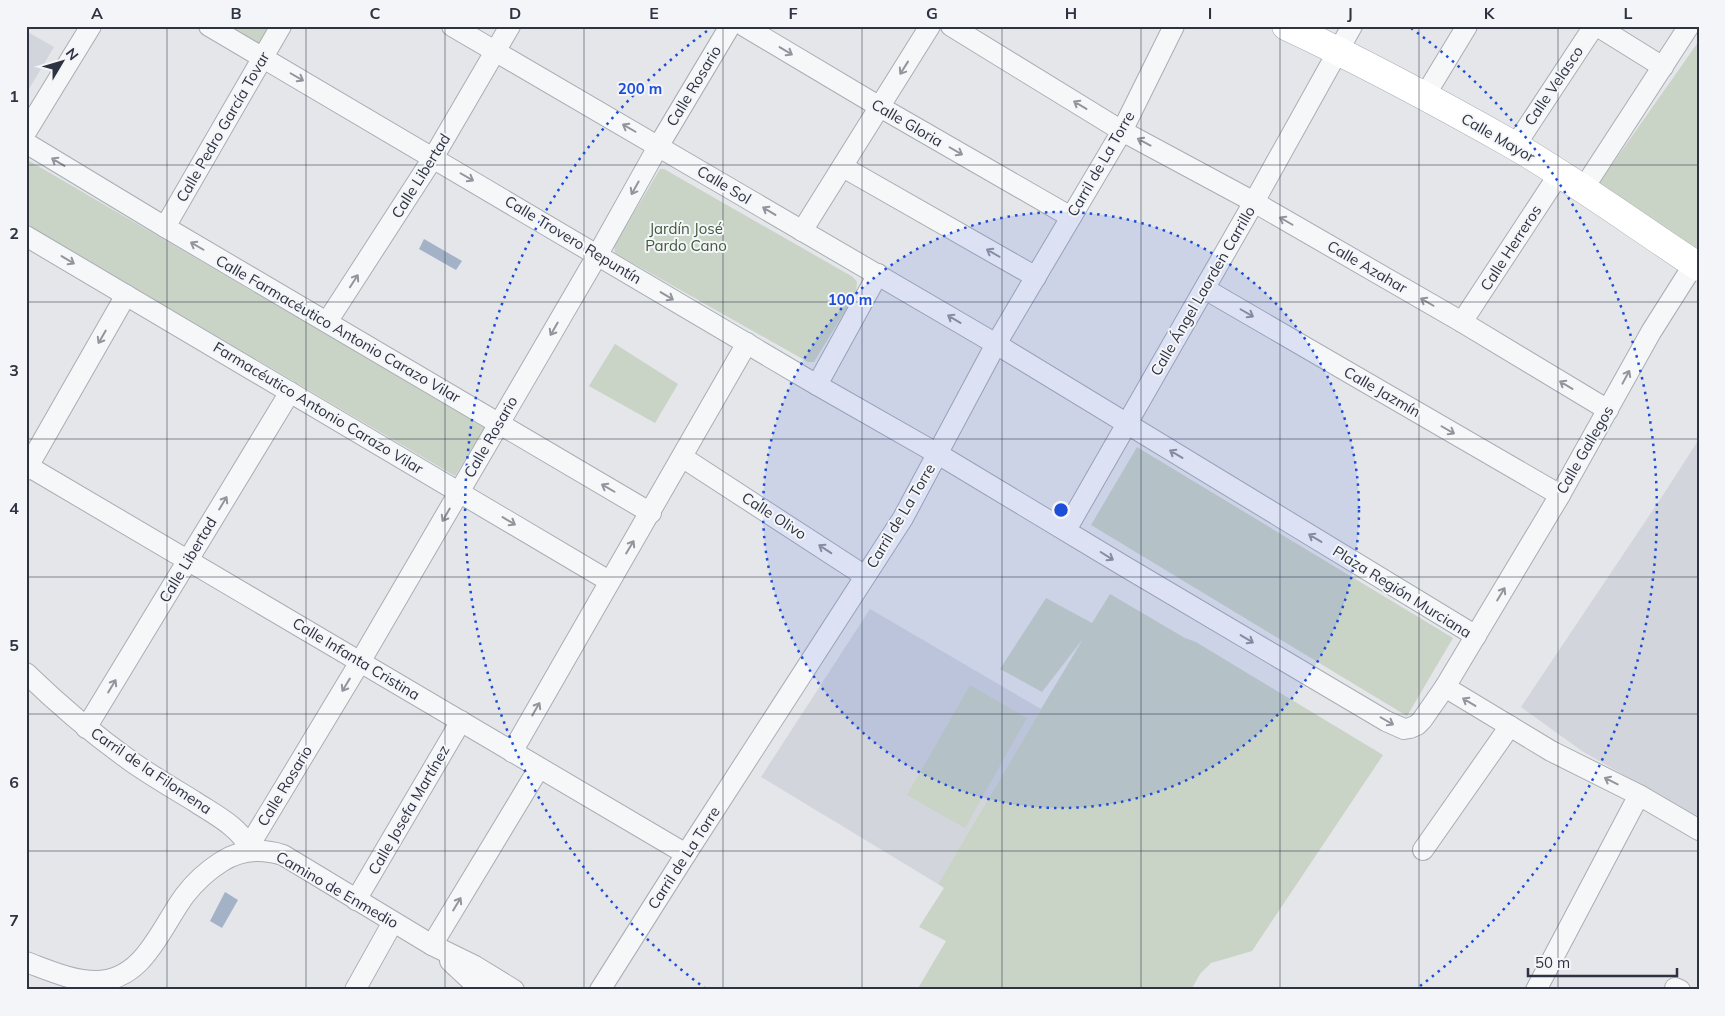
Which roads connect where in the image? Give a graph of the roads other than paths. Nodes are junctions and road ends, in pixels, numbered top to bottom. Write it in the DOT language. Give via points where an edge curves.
graph roads {
  1 [pos="91,26"];
  2 [pos="209,26"];
  3 [pos="281,26"];
  4 [pos="452,26"];
  5 [pos="510,26"];
  6 [pos="730,26"];
  7 [pos="744,26"];
  8 [pos="930,26"];
  9 [pos="951,26"];
  10 [pos="1174,26"];
  11 [pos="1286,26"];
  12 [pos="1352,26"];
  13 [pos="1467,26"];
  14 [pos="1689,26"];
  15 [pos="1590,28"];
  16 [pos="495,52"];
  17 [pos="1337,52"];
  18 [pos="263,58"];
  19 [pos="1662,67"];
  20 [pos="1424,97"];
  21 [pos="880,108"];
  22 [pos="1122,131"];
  23 [pos="26,132"];
  24 [pos="26,143"];
  25 [pos="658,146"];
  26 [pos="1514,146"];
  27 [pos="433,158"];
  28 [pos="843,166"];
  29 [pos="1559,174"];
  30 [pos="1583,189"];
  31 [pos="1254,202"];
  32 [pos="1071,217"];
  33 [pos="165,227"];
  34 [pos="802,231"];
  35 [pos="26,236"];
  36 [pos="598,254"];
  37 [pos="1696,265"];
  38 [pos="878,274"];
  39 [pos="1036,277"];
  40 [pos="1204,289"];
  41 [pos="126,295"];
  42 [pos="327,322"];
  43 [pos="1462,322"];
  44 [pos="747,343"];
  45 [pos="996,344"];
  46 [pos="817,385"];
  47 [pos="290,392"];
  48 [pos="1608,410"];
  49 [pos="499,424"];
  50 [pos="1126,424"];
  51 [pos="938,454"];
  52 [pos="682,457"];
  53 [pos="27,467"];
  54 [pos="459,492"];
  55 [pos="1560,495"];
  56 [pos="650,513"];
  57 [pos="1066,530"];
  58 [pos="188,560"];
  59 [pos="865,576"];
  60 [pos="609,581"];
  61 [pos="1476,636"];
  62 [pos="360,662"];
  63 [pos="26,673"];
  64 [pos="1444,687"];
  65 [pos="461,721"];
  66 [pos="1510,726"];
  67 [pos="86,728"];
  68 [pos="512,752"];
  69 [pos="539,768"];
  70 [pos="1639,795"];
  71 [pos="1699,830"];
  72 [pos="250,848"];
  73 [pos="1423,850"];
  74 [pos="686,854"];
  75 [pos="356,900"];
  76 [pos="393,922"];
  77 [pos="432,945"];
  78 [pos="26,962"];
  79 [pos="355,990"];
  80 [pos="482,990"];
  81 [pos="514,990"];
  82 [pos="600,990"];
  83 [pos="1536,990"];
  1 -- 23 [label="street"];
  2 -- 18 [label="street, Calle Trovero Repuntín"];
  3 -- 18 [label="street, Calle Pedro García Tovar"];
  4 -- 16 [label="street, Calle Sol"];
  5 -- 16 [label="street, Calle Libertad"];
  6 -- 25 [label="street, Calle Rosario"];
  7 -- 21 [label="street, Calle Gloria, one-way"];
  8 -- 21 [label="street, one-way"];
  22 -- 9 [label="street, Calle Azahar, one-way"];
  10 -- 22 [label="street, Carril de La Torre"];
  11 -- 17 [label="main road, Calle Mayor"];
  12 -- 17 [label="street, Calle Ángel Laorden Carrillo"];
  13 -- 20 [label="street"];
  14 -- 19 [label="street"];
  15 -- 19 [label="street"];
  15 -- 26 [label="street, Calle Velasco"];
  25 -- 16 [label="street, Calle Sol, one-way"];
  16 -- 27 [label="street, Calle Libertad"];
  17 -- 20 [label="main road, Calle Mayor"];
  17 -- 31 [label="street, Calle Ángel Laorden Carrillo"];
  18 -- 27 [label="street, Calle Trovero Repuntín, one-way"];
  18 -- 33 [label="street, Calle Pedro García Tovar"];
  19 -- 30 [label="street"];
  20 -- 26 [label="main road, Calle Mayor"];
  21 -- 28 [label="street"];
  21 -- 32 [label="street, Calle Gloria, one-way"];
  31 -- 22 [label="street, Calle Azahar, one-way"];
  22 -- 32 [label="street, Carril de La Torre"];
  33 -- 24 [label="street, Calle Farmacéutico Antonio Carazo Vilar, one-way"];
  34 -- 25 [label="street, Calle Sol, one-way"];
  25 -- 36 [label="street, Calle Rosario, one-way"];
  26 -- 29 [label="main road, Calle Mayor"];
  27 -- 36 [label="street, Calle Trovero Repuntín, one-way"];
  42 -- 27 [label="street, Calle Libertad, one-way"];
  28 -- 34 [label="street"];
  39 -- 28 [label="street, one-way"];
  29 -- 30 [label="main road, Calle Mayor"];
  29 -- 43 [label="street, Calle Herreros"];
  30 -- 37 [label="main road, Calle Mayor"];
  31 -- 40 [label="street, Calle Ángel Laorden Carrillo"];
  43 -- 31 [label="street, Calle Azahar, one-way"];
  32 -- 39 [label="street, Carril de La Torre"];
  42 -- 33 [label="street, Calle Farmacéutico Antonio Carazo Vilar, one-way"];
  34 -- 38 [label="street, Calle Sol"];
  35 -- 41 [label="street, Farmacéutico Antonio Carazo Vilar, one-way"];
  36 -- 44 [label="street, Calle Trovero Repuntín, one-way"];
  36 -- 49 [label="street, Calle Rosario, one-way"];
  48 -- 37 [label="street, Calle Gallegos, one-way" via="1651,332"];
  45 -- 38 [label="street, Calle Sol, one-way"];
  38 -- 46 [label="street"];
  39 -- 45 [label="street, Carril de La Torre"];
  40 -- 50 [label="street, Calle Ángel Laorden Carrillo"];
  40 -- 55 [label="street, Calle Jazmín, one-way"];
  41 -- 47 [label="street, Farmacéutico Antonio Carazo Vilar"];
  41 -- 53 [label="street, one-way"];
  42 -- 49 [label="street, Calle Farmacéutico Antonio Carazo Vilar"];
  48 -- 43 [label="street, Calle Azahar, one-way"];
  44 -- 46 [label="street, Calle Trovero Repuntín"];
  44 -- 52 [label="street"];
  45 -- 50 [label="street, Plaza Región Murciana"];
  45 -- 51 [label="street, Carril de La Torre"];
  46 -- 51 [label="street, Calle Trovero Repuntín"];
  47 -- 54 [label="street, Farmacéutico Antonio Carazo Vilar"];
  58 -- 47 [label="street, Calle Libertad, one-way"];
  48 -- 55 [label="street, Calle Gallegos"];
  49 -- 54 [label="street, Calle Rosario"];
  56 -- 49 [label="street, Calle Farmacéutico Antonio Carazo Vilar, one-way"];
  50 -- 57 [label="street, Calle Ángel Laorden Carrillo"];
  61 -- 50 [label="street, Plaza Región Murciana, one-way"];
  51 -- 57 [label="street, Plaza Región Murciana"];
  51 -- 59 [label="street, Carril de La Torre" via="903,518"];
  52 -- 56 [label="street"];
  59 -- 52 [label="street, Calle Olivo, one-way"];
  53 -- 58 [label="street, Calle Infanta Cristina"];
  54 -- 60 [label="street, Farmacéutico Antonio Carazo Vilar, one-way"];
  54 -- 62 [label="street, Calle Rosario, one-way"];
  61 -- 55 [label="street, Calle Gallegos, one-way"];
  60 -- 56 [label="street, one-way"];
  57 -- 64 [label="street, Plaza Región Murciana, one-way" via="1396,726 1410,728 1417,725"];
  58 -- 62 [label="street, Calle Infanta Cristina"];
  67 -- 58 [label="street, Calle Libertad, one-way"];
  59 -- 74 [label="street, Carril de La Torre"];
  68 -- 60 [label="street, one-way"];
  61 -- 64 [label="street, Plaza Región Murciana"];
  62 -- 65 [label="street, Calle Infanta Cristina"];
  62 -- 72 [label="street, Calle Rosario, one-way"];
  63 -- 67 [label="street, Carril de la Filomena"];
  66 -- 64 [label="street, one-way"];
  65 -- 68 [label="street, Calle Infanta Cristina"];
  65 -- 75 [label="street, Calle Josefa Martínez"];
  70 -- 66 [label="street, one-way" via="1551,751"];
  66 -- 73 [label="street"];
  67 -- 72 [label="street, Carril de la Filomena" via="132,762 233,826"];
  68 -- 69 [label="street, Calle Infanta Cristina"];
  69 -- 74 [label="street, Calle Infanta Cristina"];
  77 -- 69 [label="street, one-way"];
  70 -- 71 [label="street"];
  70 -- 83 [label="street"];
  72 -- 75 [label="street, Camino de Enmedio" via="283,855"];
  72 -- 78 [label="street, Camino de Enmedio" via="228,857 197,881 141,961 128,971 97,981 77,979"];
  74 -- 82 [label="street, Carril de La Torre"];
  75 -- 76 [label="street, Camino de Enmedio"];
  76 -- 77 [label="street, Camino de Enmedio"];
  76 -- 79 [label="street"];
  77 -- 80 [label="street, Camino de Enmedio"];
  77 -- 81 [label="street, Camino de Enmedio"];
}
